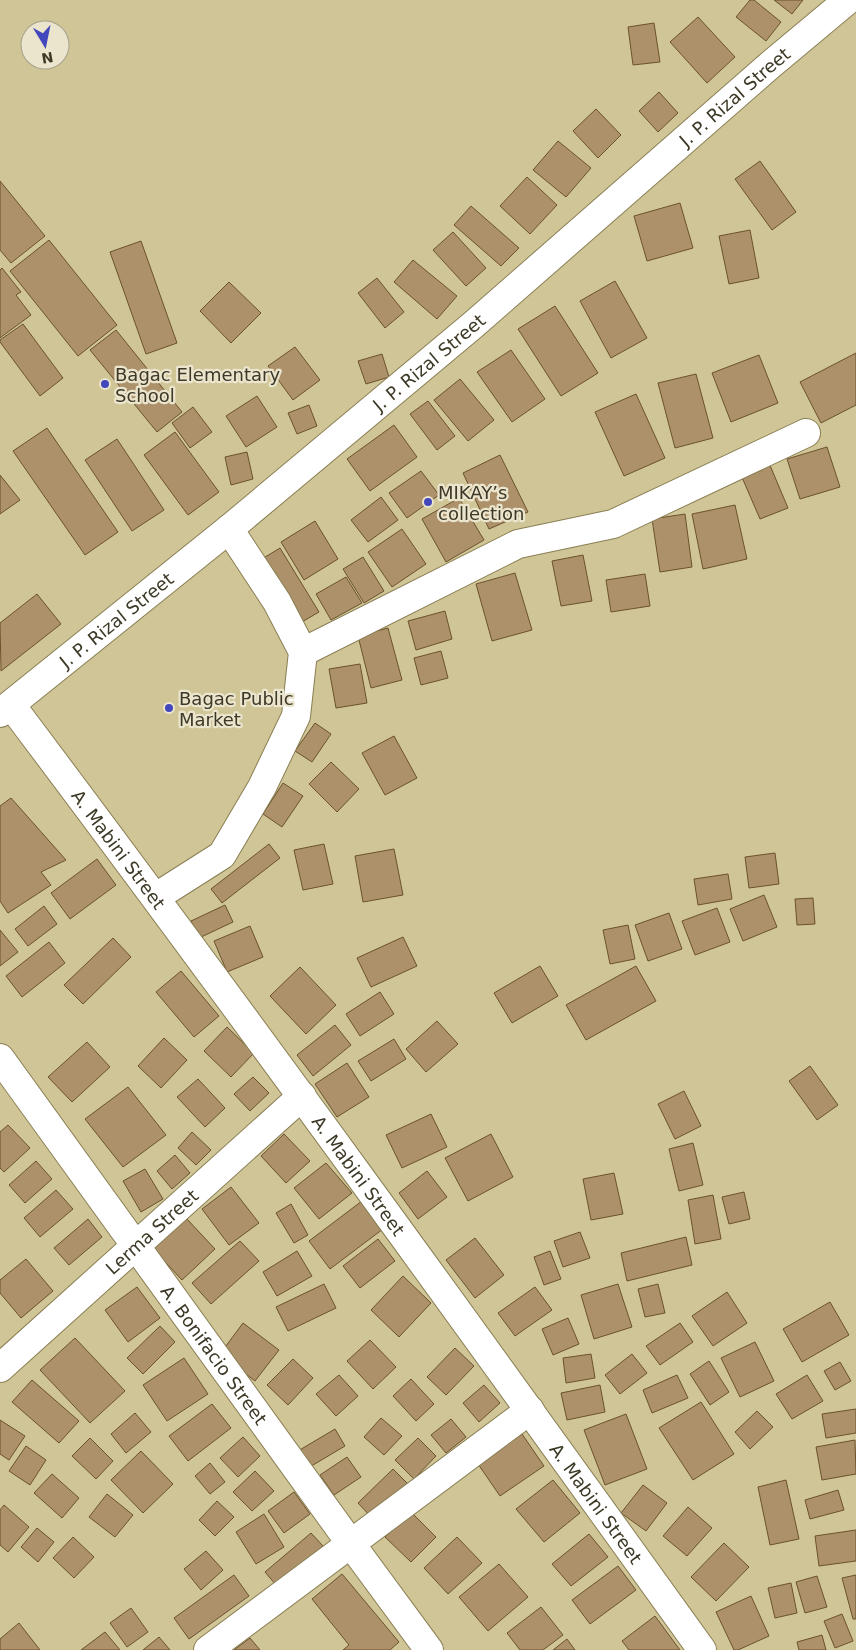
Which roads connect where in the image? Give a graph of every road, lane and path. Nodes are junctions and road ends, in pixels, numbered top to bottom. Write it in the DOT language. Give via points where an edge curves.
graph roads {
  1 [pos="848,0"];
  2 [pos="806,433"];
  3 [pos="229,529"];
  4 [pos="303,652"];
  5 [pos="6,709"];
  6 [pos="156,897"];
  7 [pos="0,1058"];
  8 [pos="302,1096"];
  9 [pos="136,1245"];
  10 [pos="0,1368"];
  11 [pos="530,1410"];
  12 [pos="351,1544"];
  13 [pos="208,1650"];
  14 [pos="429,1650"];
  15 [pos="702,1650"];
  1 -- 3 [label="street, J. P. Rizal Street" via="473,325"];
  2 -- 4 [label="street" via="612,524 518,544"];
  3 -- 4 [label="street" via="277,602"];
  3 -- 5 [label="street, J. P. Rizal Street"];
  4 -- 6 [label="street" via="296,716 262,787 222,855"];
  5 -- 6 [label="street, A. Mabini Street"];
  6 -- 8 [label="street, A. Mabini Street"];
  7 -- 9 [label="street, A. Bonifacio Street"];
  8 -- 9 [label="street, Lerma Street"];
  8 -- 11 [label="street, A. Mabini Street"];
  9 -- 10 [label="street, Lerma Street"];
  9 -- 12 [label="street, A. Bonifacio Street"];
  11 -- 12 [label="street"];
  11 -- 15 [label="street, A. Mabini Street"];
  12 -- 13 [label="street"];
  12 -- 14 [label="street, A. Bonifacio Street"];
}
